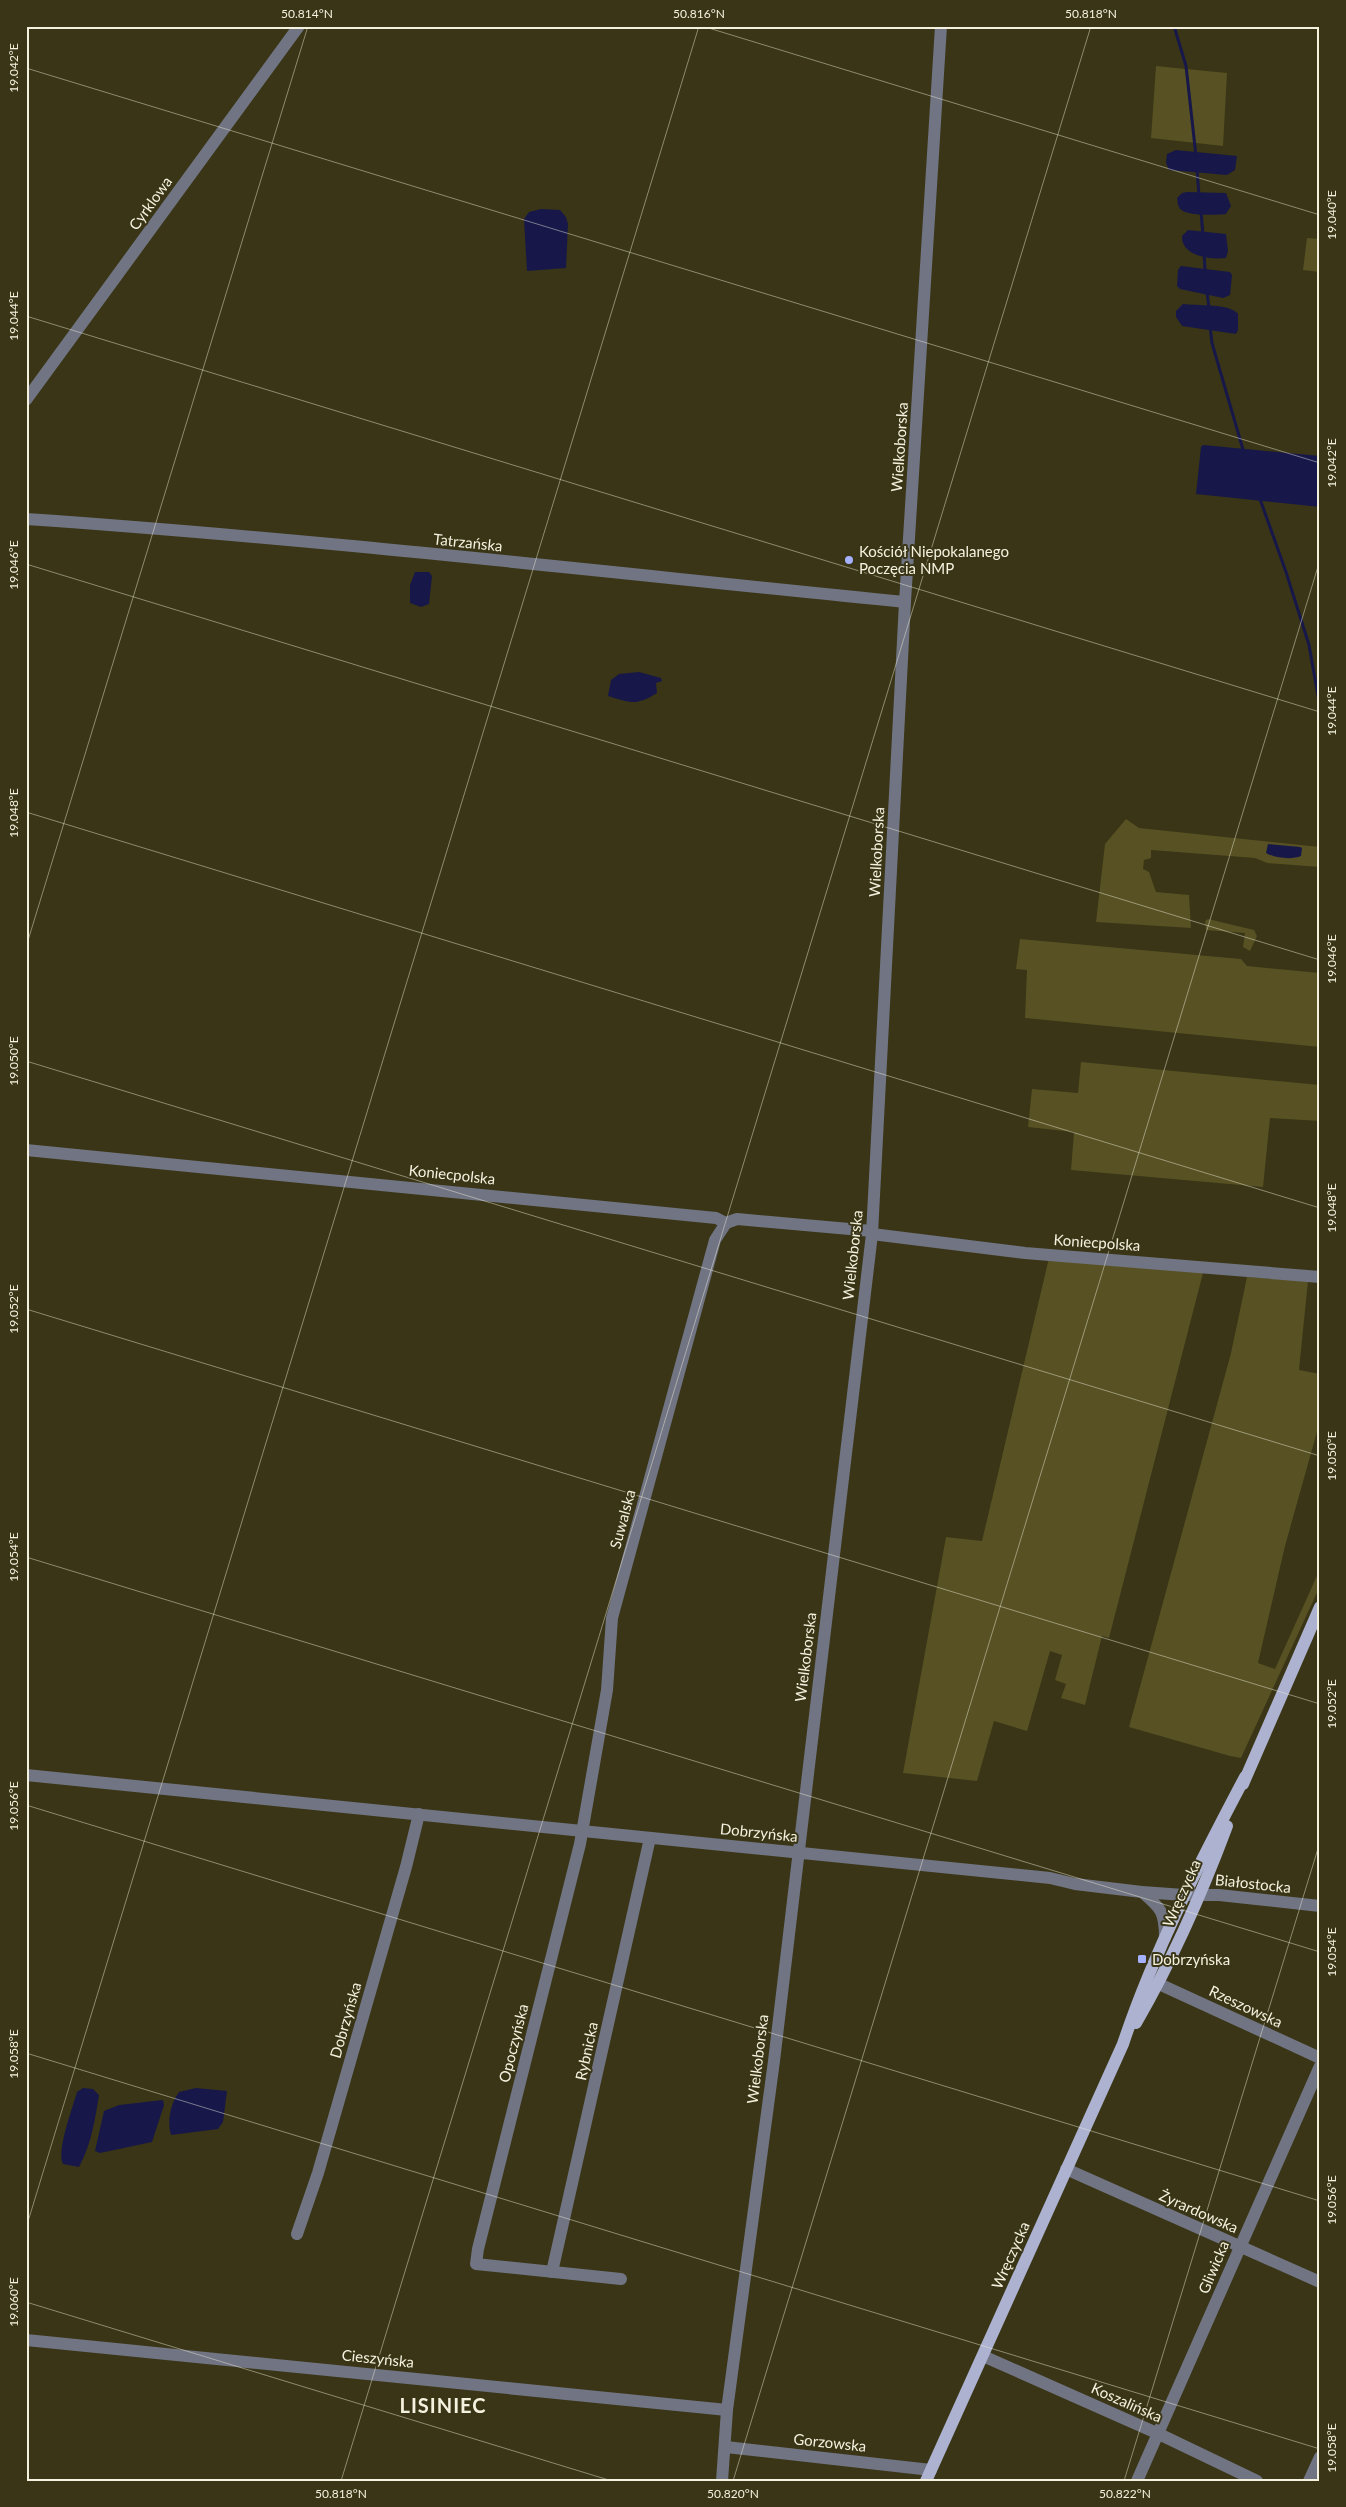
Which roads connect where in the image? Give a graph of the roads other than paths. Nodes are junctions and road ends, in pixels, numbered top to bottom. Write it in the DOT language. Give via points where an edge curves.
graph roads {
  1 [pos="299,26"];
  2 [pos="941,26"];
  3 [pos="26,400"];
  4 [pos="26,519"];
  5 [pos="905,602"];
  6 [pos="26,1150"];
  7 [pos="726,1223"];
  8 [pos="872,1233"];
  9 [pos="1320,1277"];
  10 [pos="1320,1607"];
  11 [pos="26,1774"];
  12 [pos="1245,1777"];
  13 [pos="419,1814"];
  14 [pos="581,1830"];
  15 [pos="650,1838"];
  16 [pos="797,1852"];
  17 [pos="1142,1892"];
  18 [pos="1199,1894"];
  19 [pos="1184,1895"];
  20 [pos="1320,1906"];
  21 [pos="1191,1912"];
  22 [pos="1165,1938"];
  23 [pos="1159,1984"];
  24 [pos="1123,2044"];
  25 [pos="1320,2058"];
  26 [pos="1320,2066"];
  27 [pos="1066,2169"];
  28 [pos="297,2234"];
  29 [pos="1240,2247"];
  30 [pos="552,2272"];
  31 [pos="621,2279"];
  32 [pos="1320,2282"];
  33 [pos="26,2340"];
  34 [pos="983,2356"];
  35 [pos="727,2410"];
  36 [pos="1159,2434"];
  37 [pos="726,2447"];
  38 [pos="1320,2457"];
  39 [pos="929,2475"];
  40 [pos="722,2481"];
  41 [pos="1137,2481"];
  42 [pos="1257,2481"];
  43 [pos="1309,2481"];
  1 -- 3 [label="street, Cyrklowa"];
  2 -- 5 [label="street, Wielkoborska"];
  4 -- 5 [label="street, Tatrzańska" via="447,556"];
  5 -- 8 [label="street, Wielkoborska"];
  6 -- 7 [label="street, Koniecpolska" via="544,1199 716,1218"];
  7 -- 8 [label="street, Koniecpolska" via="737,1219"];
  7 -- 14 [label="street, Suwalska" via="715,1240 612,1618 607,1690"];
  8 -- 9 [label="street, Koniecpolska" via="1024,1253"];
  8 -- 16 [label="street, Wielkoborska"];
  10 -- 12 [label="main road, Wręczycka"];
  11 -- 13 [label="street, Dobrzyńska"];
  12 -- 18 [label="main road, Wręczycka"];
  12 -- 19 [label="main road, Wręczycka"];
  13 -- 14 [label="street, Dobrzyńska"];
  13 -- 28 [label="street, Dobrzyńska" via="318,2173"];
  14 -- 15 [label="street, Dobrzyńska"];
  14 -- 30 [label="street, Opoczyńska" via="476,2264"];
  15 -- 16 [label="street, Dobrzyńska"];
  15 -- 30 [label="street, Rybnicka"];
  16 -- 17 [label="street, Dobrzyńska" via="1050,1878"];
  16 -- 35 [label="street, Wielkoborska" via="773,2070"];
  17 -- 19 [label="street, Dobrzyńska"];
  17 -- 22 [label="street" via="1163,1912"];
  18 -- 19 [label="street, Białostocka"];
  18 -- 20 [label="street, Białostocka"];
  18 -- 21 [label="main road, Wręczycka"];
  19 -- 21 [label="street"];
  19 -- 22 [label="main road, Wręczycka"];
  21 -- 23 [label="main road, Wręczycka"];
  22 -- 24 [label="main road, Wręczycka" via="1140,1992"];
  23 -- 24 [label="main road, Wręczycka"];
  23 -- 25 [label="street, Rzeszowska"];
  24 -- 27 [label="main road, Wręczycka"];
  26 -- 29 [label="street, Gliwicka"];
  27 -- 29 [label="street, Żyrardowska"];
  27 -- 34 [label="main road, Wręczycka"];
  29 -- 32 [label="street, Żyrardowska"];
  29 -- 36 [label="street, Gliwicka"];
  30 -- 31 [label="street"];
  33 -- 35 [label="street, Cieszyńska"];
  34 -- 36 [label="street, Koszalińska"];
  34 -- 39 [label="main road, Wręczycka"];
  35 -- 37 [label="street, Wielkoborska"];
  36 -- 41 [label="street, Gliwicka"];
  36 -- 42 [label="street, Koszalińska"];
  37 -- 39 [label="street, Gorzowska"];
  37 -- 40 [label="street, Wielkoborska"];
  38 -- 43 [label="street"];
}
